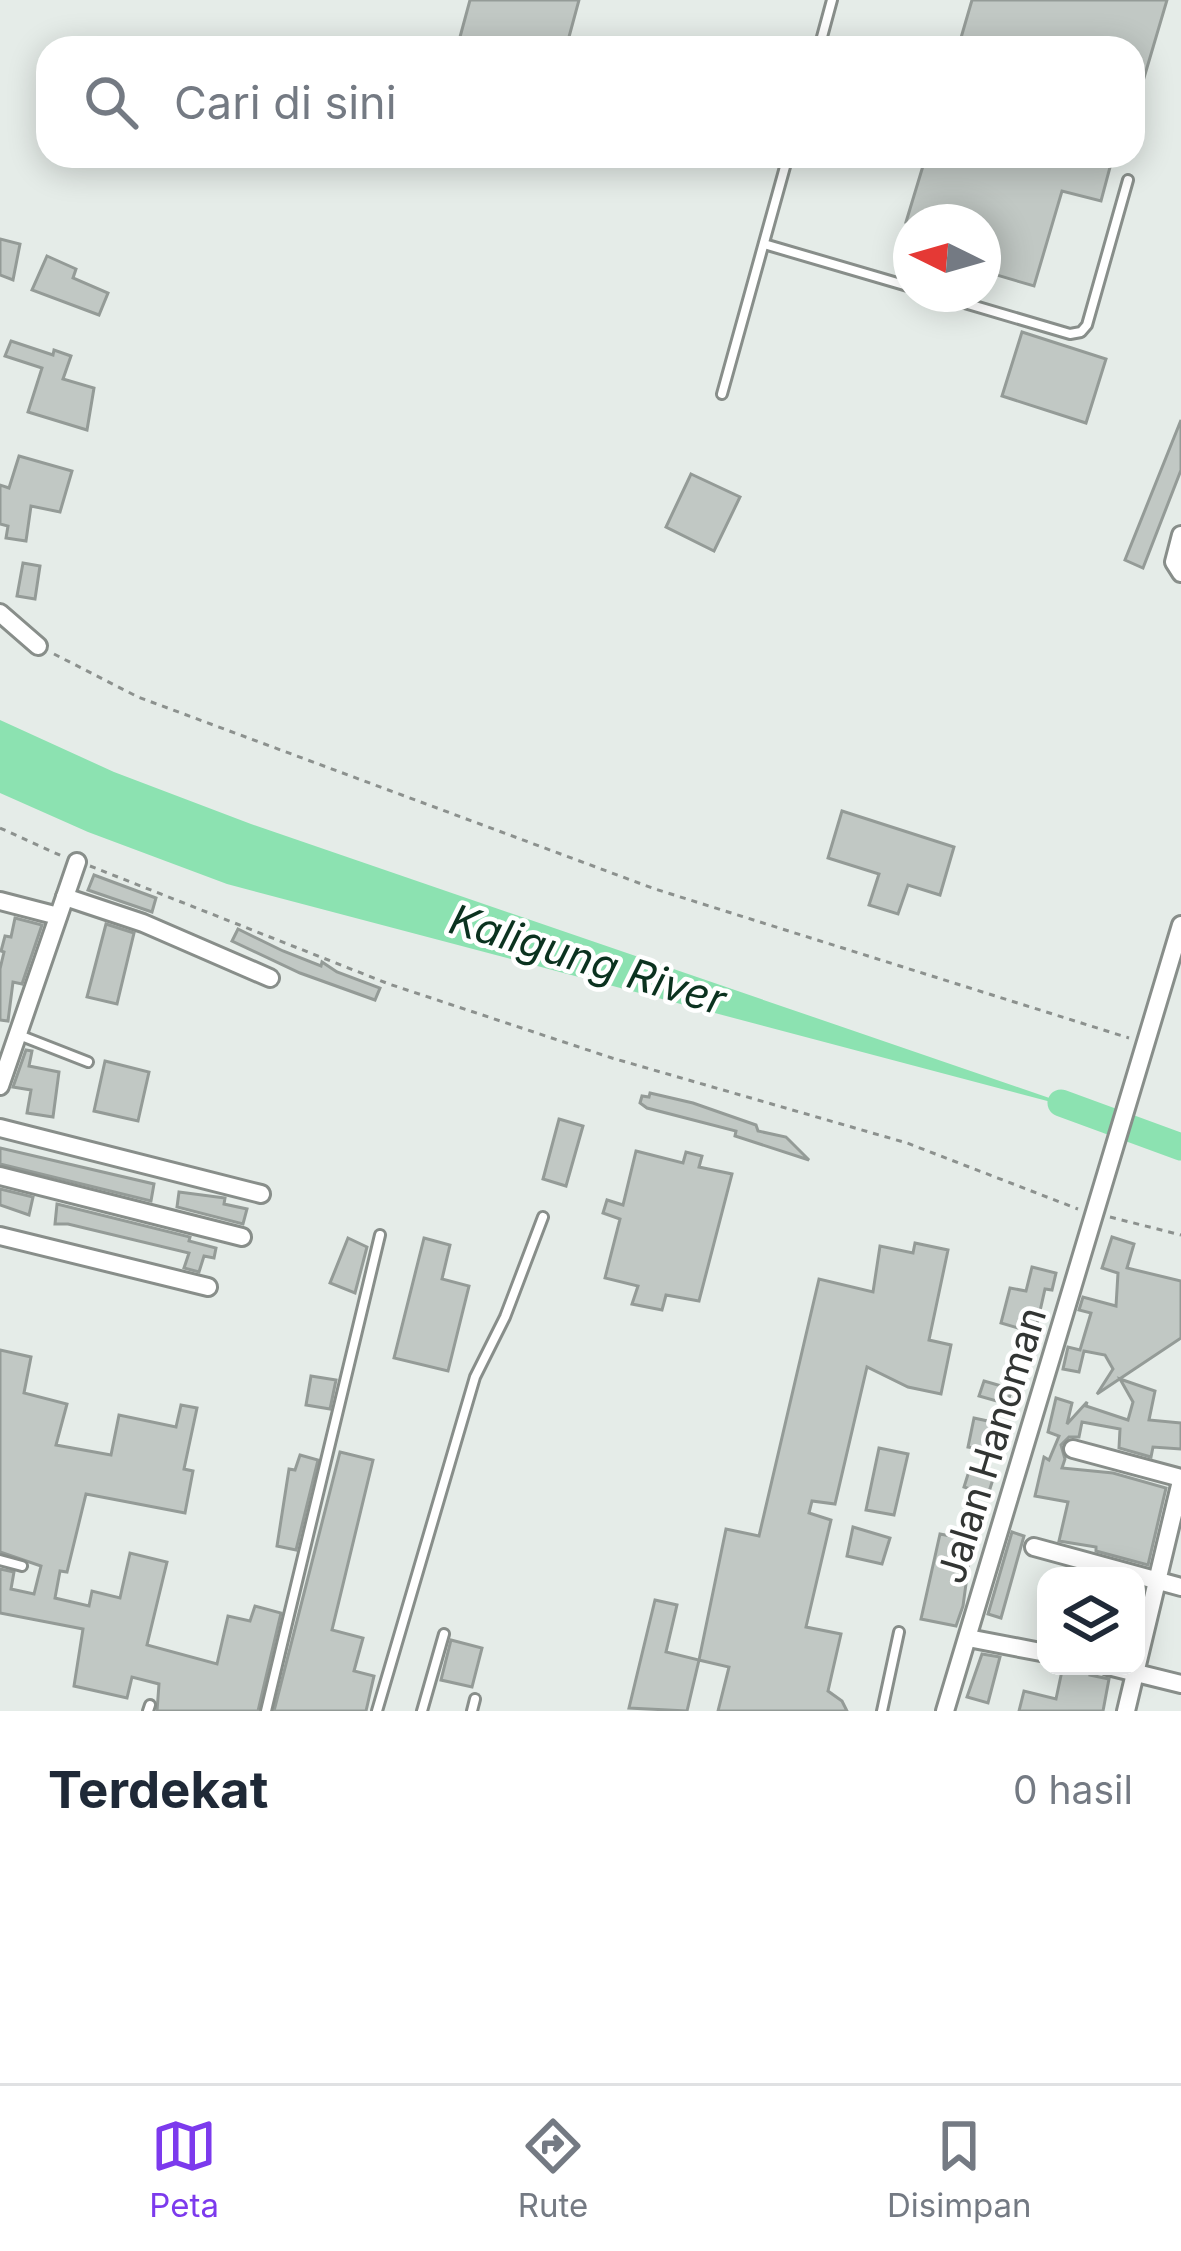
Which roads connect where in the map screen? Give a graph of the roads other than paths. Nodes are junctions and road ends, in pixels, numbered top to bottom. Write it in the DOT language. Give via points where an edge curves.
graph roads {
  1 [pos="832,0"];
  2 [pos="822,36"];
  3 [pos="785,168"];
  4 [pos="1128,180"];
  5 [pos="764,244"];
  6 [pos="893,282"];
  7 [pos="995,312"];
  8 [pos="722,394"];
  9 [pos="1181,535"];
  10 [pos="1181,573"];
  11 [pos="0,613"];
  12 [pos="38,646"];
  13 [pos="77,862"];
  14 [pos="65,897"];
  15 [pos="0,901"];
  16 [pos="58,916"];
  17 [pos="1181,925"];
  18 [pos="270,978"];
  19 [pos="18,1035"];
  20 [pos="88,1062"];
  21 [pos="0,1086"];
  22 [pos="0,1128"];
  23 [pos="0,1176"];
  24 [pos="261,1194"];
  25 [pos="543,1217"];
  26 [pos="380,1235"];
  27 [pos="0,1236"];
  28 [pos="242,1237"];
  29 [pos="208,1286"];
  30 [pos="1073,1449"];
  31 [pos="1181,1479"];
  32 [pos="1034,1547"];
  33 [pos="0,1560"];
  34 [pos="22,1566"];
  35 [pos="1158,1581"];
  36 [pos="1181,1587"];
  37 [pos="898,1632"];
  38 [pos="444,1634"];
  39 [pos="1145,1635"];
  40 [pos="968,1638"];
  41 [pos="1037,1651"];
  42 [pos="1145,1674"];
  43 [pos="1135,1675"];
  44 [pos="1181,1684"];
  45 [pos="475,1699"];
  46 [pos="266,1711"];
  47 [pos="377,1711"];
  48 [pos="422,1711"];
  49 [pos="472,1711"];
  50 [pos="882,1711"];
  51 [pos="945,1711"];
  52 [pos="1126,1711"];
  1 -- 2 [label="lane"];
  3 -- 5 [label="lane"];
  4 -- 7 [label="lane" via="1081,332"];
  5 -- 6 [label="lane"];
  5 -- 8 [label="lane"];
  9 -- 10 [label="street" via="1174,562"];
  11 -- 12 [label="street"];
  13 -- 14 [label="street"];
  14 -- 16 [label="street"];
  14 -- 18 [label="street"];
  15 -- 16 [label="street"];
  16 -- 19 [label="street"];
  17 -- 40 [label="street, Jalan Hanoman"];
  19 -- 20 [label="lane"];
  19 -- 21 [label="street"];
  22 -- 24 [label="street"];
  23 -- 28 [label="street"];
  25 -- 47 [label="lane" via="475,1377"];
  26 -- 46 [label="lane"];
  27 -- 29 [label="street"];
  30 -- 31 [label="street"];
  31 -- 35 [label="street"];
  32 -- 35 [label="street"];
  33 -- 34 [label="lane"];
  35 -- 36 [label="street"];
  35 -- 39 [label="street"];
  37 -- 50 [label="lane"];
  38 -- 48 [label="lane"];
  40 -- 41 [label="street"];
  40 -- 51 [label="street, Jalan Hanoman"];
  42 -- 44 [label="street"];
  43 -- 52 [label="street"];
  45 -- 49 [label="lane"];
}
